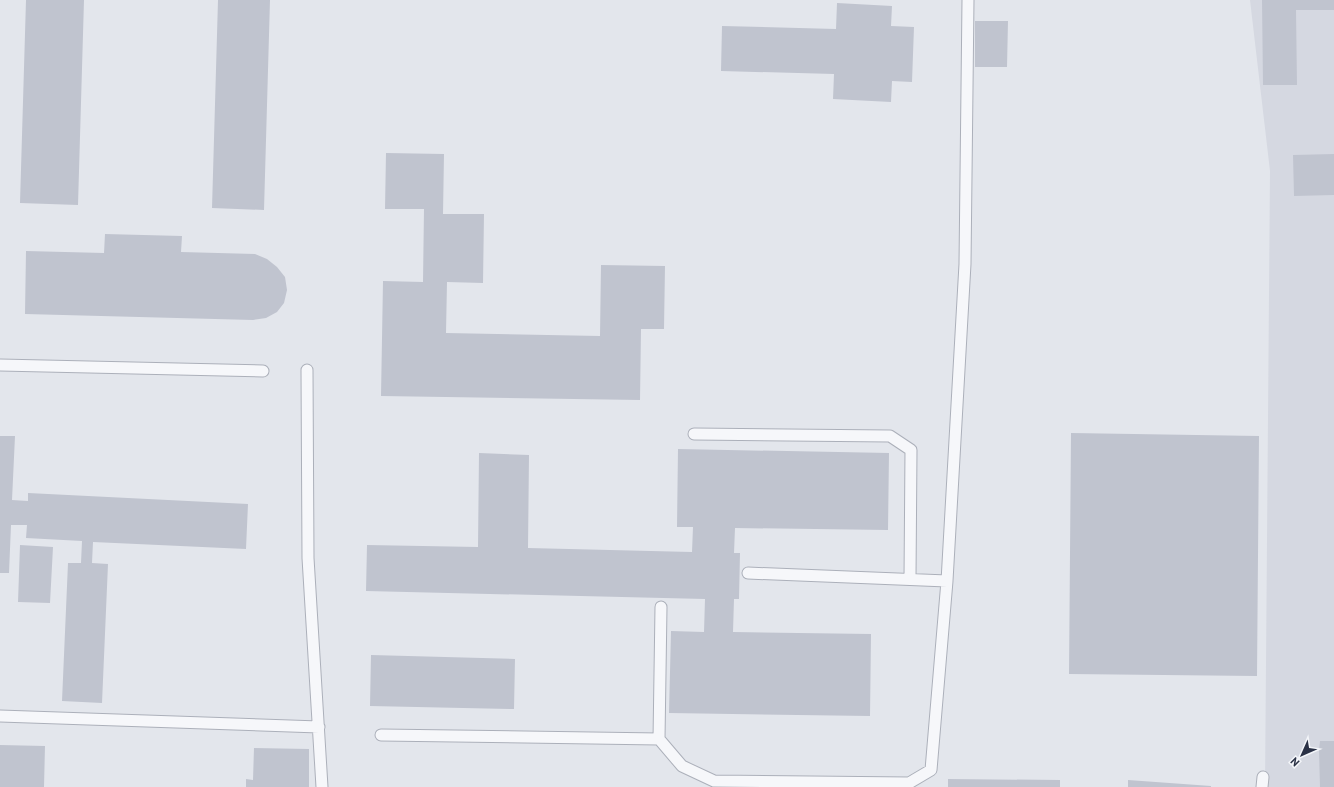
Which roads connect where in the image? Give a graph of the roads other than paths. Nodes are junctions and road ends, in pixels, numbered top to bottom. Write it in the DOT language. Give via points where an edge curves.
graph roads {
  1 [pos="968,0"];
  2 [pos="0,365"];
  3 [pos="307,370"];
  4 [pos="263,371"];
  5 [pos="694,434"];
  6 [pos="748,572"];
  7 [pos="910,579"];
  8 [pos="947,581"];
  9 [pos="661,607"];
  10 [pos="0,716"];
  11 [pos="319,727"];
  12 [pos="380,735"];
  13 [pos="659,739"];
  14 [pos="322,787"];
  1 -- 8 [label="lane" via="965,264"];
  2 -- 4 [label="lane"];
  3 -- 11 [label="lane" via="308,558"];
  5 -- 7 [label="lane" via="890,436 911,450"];
  6 -- 7 [label="lane"];
  7 -- 8 [label="lane"];
  8 -- 13 [label="lane" via="930,770 909,783 714,781 682,766"];
  9 -- 13 [label="lane"];
  10 -- 11 [label="lane"];
  11 -- 14 [label="lane"];
  12 -- 13 [label="lane"];
}
